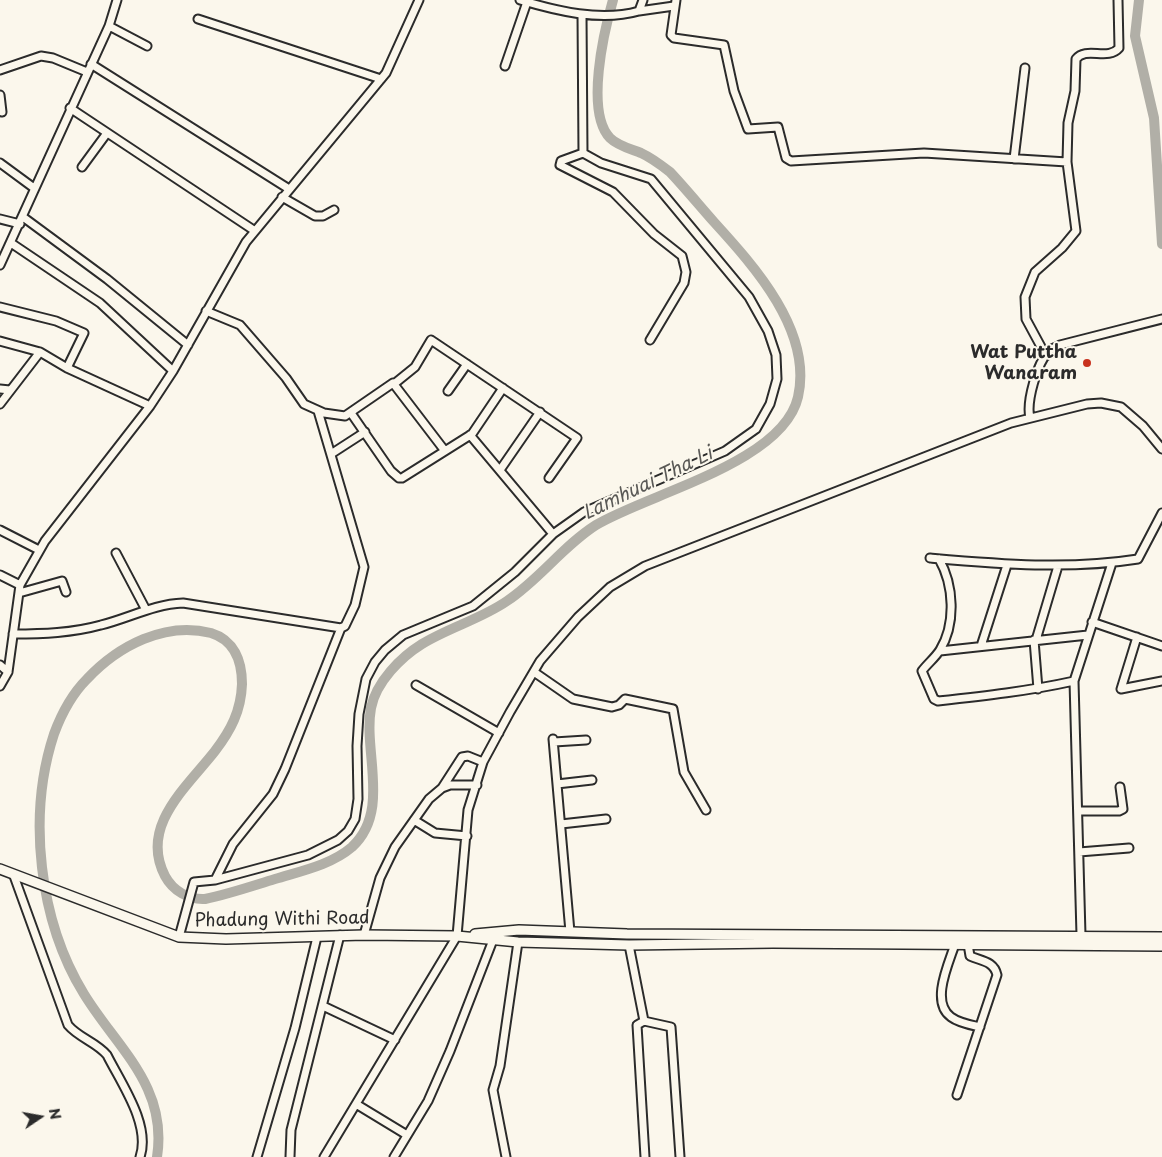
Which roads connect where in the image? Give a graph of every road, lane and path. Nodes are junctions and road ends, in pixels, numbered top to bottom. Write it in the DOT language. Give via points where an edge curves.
graph roads {
  1 [pos="117,0"];
  2 [pos="420,0"];
  3 [pos="643,0"];
  4 [pos="1118,0"];
  5 [pos="524,1"];
  6 [pos="675,3"];
  7 [pos="639,11"];
  8 [pos="584,14"];
  9 [pos="198,19"];
  10 [pos="108,26"];
  11 [pos="147,46"];
  12 [pos="91,64"];
  13 [pos="505,66"];
  14 [pos="1025,68"];
  15 [pos="0,70"];
  16 [pos="87,72"];
  17 [pos="381,80"];
  18 [pos="0,95"];
  19 [pos="70,108"];
  20 [pos="2,112"];
  21 [pos="107,133"];
  22 [pos="583,153"];
  23 [pos="1014,159"];
  24 [pos="1067,162"];
  25 [pos="0,163"];
  26 [pos="82,168"];
  27 [pos="34,188"];
  28 [pos="289,189"];
  29 [pos="282,197"];
  30 [pos="334,210"];
  31 [pos="0,219"];
  32 [pos="22,220"];
  33 [pos="255,231"];
  34 [pos="11,243"];
  35 [pos="0,265"];
  36 [pos="0,307"];
  37 [pos="206,311"];
  38 [pos="1162,319"];
  39 [pos="0,340"];
  40 [pos="650,340"];
  41 [pos="188,345"];
  42 [pos="40,352"];
  43 [pos="1046,356"];
  44 [pos="467,364"];
  45 [pos="68,368"];
  46 [pos="173,372"];
  47 [pos="394,384"];
  48 [pos="503,388"];
  49 [pos="0,389"];
  50 [pos="10,390"];
  51 [pos="448,391"];
  52 [pos="0,404"];
  53 [pos="150,406"];
  54 [pos="318,411"];
  55 [pos="540,412"];
  56 [pos="351,413"];
  57 [pos="1030,418"];
  58 [pos="365,432"];
  59 [pos="470,435"];
  60 [pos="1162,449"];
  61 [pos="445,451"];
  62 [pos="331,454"];
  63 [pos="500,470"];
  64 [pos="549,478"];
  65 [pos="1162,513"];
  66 [pos="0,530"];
  67 [pos="553,534"];
  68 [pos="39,550"];
  69 [pos="116,552"];
  70 [pos="930,558"];
  71 [pos="939,559"];
  72 [pos="1112,563"];
  73 [pos="1007,565"];
  74 [pos="1058,566"];
  75 [pos="0,575"];
  76 [pos="20,585"];
  77 [pos="66,592"];
  78 [pos="19,593"];
  79 [pos="146,610"];
  80 [pos="1092,622"];
  81 [pos="341,628"];
  82 [pos="13,634"];
  83 [pos="1088,635"];
  84 [pos="1137,637"];
  85 [pos="1035,640"];
  86 [pos="981,646"];
  87 [pos="1162,646"];
  88 [pos="940,651"];
  89 [pos="0,665"];
  90 [pos="8,672"];
  91 [pos="534,672"];
  92 [pos="1162,680"];
  93 [pos="1074,681"];
  94 [pos="416,685"];
  95 [pos="0,686"];
  96 [pos="1038,689"];
  97 [pos="499,733"];
  98 [pos="586,740"];
  99 [pos="483,762"];
  100 [pos="592,780"];
  101 [pos="557,784"];
  102 [pos="477,785"];
  103 [pos="1120,787"];
  104 [pos="442,788"];
  105 [pos="706,810"];
  106 [pos="1078,811"];
  107 [pos="414,820"];
  108 [pos="606,820"];
  109 [pos="561,824"];
  110 [pos="467,836"];
  111 [pos="1129,848"];
  112 [pos="1079,852"];
  113 [pos="0,869"];
  114 [pos="16,877"];
  115 [pos="215,880"];
  116 [pos="570,932"];
  117 [pos="181,933"];
  118 [pos="364,935"];
  119 [pos="340,936"];
  120 [pos="457,936"];
  121 [pos="1081,936"];
  122 [pos="317,937"];
  123 [pos="1162,937"];
  124 [pos="493,940"];
  125 [pos="518,942"];
  126 [pos="955,944"];
  127 [pos="968,944"];
  128 [pos="629,945"];
  129 [pos="1162,946"];
  130 [pos="323,1006"];
  131 [pos="644,1021"];
  132 [pos="980,1027"];
  133 [pos="395,1040"];
  134 [pos="957,1095"];
  135 [pos="356,1104"];
  136 [pos="407,1135"];
  137 [pos="140,1157"];
  138 [pos="257,1157"];
  139 [pos="290,1157"];
  140 [pos="324,1157"];
  141 [pos="394,1157"];
  142 [pos="506,1157"];
  143 [pos="645,1157"];
  144 [pos="680,1157"];
  1 -- 10 [label="street"];
  2 -- 17 [label="street"];
  3 -- 7 [label="street"];
  4 -- 24 [label="street" via="1119,48 1107,54 1084,54 1076,60"];
  5 -- 8 [label="street"];
  5 -- 13 [label="street"];
  6 -- 7 [label="street"];
  6 -- 23 [label="street" via="670,34 674,38 724,45 734,91 748,129 778,127 786,158 791,161 924,153"];
  7 -- 8 [label="street" via="622,15"];
  8 -- 22 [label="street"];
  9 -- 17 [label="street"];
  10 -- 11 [label="street"];
  10 -- 12 [label="street"];
  12 -- 16 [label="street"];
  12 -- 28 [label="street"];
  14 -- 23 [label="street"];
  15 -- 16 [label="street" via="41,56"];
  16 -- 19 [label="street"];
  17 -- 28 [label="street"];
  18 -- 20 [label="street"];
  19 -- 21 [label="street"];
  19 -- 27 [label="street"];
  21 -- 26 [label="street"];
  21 -- 33 [label="street"];
  22 -- 40 [label="street" via="561,161 560,165 613,192 654,234 684,258 684,283"];
  22 -- 67 [label="street" via="601,163 651,179 658,185 749,297 768,331 776,356 777,379 770,404 756,429 725,451 584,512"];
  23 -- 24 [label="street"];
  24 -- 43 [label="street" via="1076,231 1035,272 1025,298 1026,319"];
  25 -- 27 [label="street"];
  27 -- 32 [label="street"];
  28 -- 29 [label="street"];
  29 -- 30 [label="street" via="315,216"];
  29 -- 33 [label="street"];
  31 -- 32 [label="street"];
  32 -- 34 [label="street"];
  32 -- 41 [label="street" via="107,279"];
  33 -- 37 [label="street"];
  34 -- 35 [label="street"];
  34 -- 46 [label="street" via="100,303"];
  36 -- 45 [label="street" via="56,321 84,333"];
  37 -- 41 [label="street"];
  37 -- 54 [label="street" via="240,325 304,404"];
  38 -- 43 [label="street" via="1060,345"];
  39 -- 42 [label="street"];
  41 -- 46 [label="street"];
  42 -- 45 [label="street"];
  42 -- 50 [label="street"];
  43 -- 57 [label="street" via="1032,390 1028,408"];
  44 -- 47 [label="street" via="431,340 415,367"];
  44 -- 48 [label="street"];
  44 -- 51 [label="street"];
  45 -- 53 [label="street"];
  46 -- 53 [label="street"];
  47 -- 56 [label="street"];
  47 -- 61 [label="street"];
  48 -- 55 [label="street"];
  48 -- 59 [label="street"];
  49 -- 50 [label="street"];
  50 -- 52 [label="street"];
  53 -- 68 [label="street"];
  54 -- 56 [label="street" via="345,416"];
  54 -- 62 [label="street"];
  55 -- 63 [label="street"];
  55 -- 64 [label="street" via="577,438"];
  56 -- 58 [label="street"];
  57 -- 60 [label="street" via="1087,404 1121,407"];
  57 -- 91 [label="street" via="645,566 610,587 591,604"];
  58 -- 61 [label="street" via="399,478"];
  58 -- 62 [label="street"];
  59 -- 61 [label="street"];
  59 -- 63 [label="street"];
  62 -- 81 [label="street" via="364,567 355,605"];
  63 -- 67 [label="street"];
  65 -- 72 [label="street" via="1138,559"];
  66 -- 68 [label="street"];
  67 -- 115 [label="street" via="515,572 473,606 403,635 375,662 366,679 359,714 356,746 358,799 356,819 348,831 338,840 308,855"];
  68 -- 76 [label="street"];
  69 -- 79 [label="street"];
  70 -- 71 [label="street"];
  71 -- 73 [label="street"];
  71 -- 88 [label="street" via="950,590 951,614"];
  72 -- 74 [label="street"];
  72 -- 80 [label="street"];
  73 -- 74 [label="street"];
  73 -- 86 [label="street"];
  74 -- 85 [label="street"];
  75 -- 76 [label="street"];
  76 -- 78 [label="street"];
  77 -- 78 [label="street" via="62,581"];
  78 -- 82 [label="street"];
  79 -- 81 [label="street" via="183,603"];
  79 -- 82 [label="street" via="75,631"];
  80 -- 83 [label="street"];
  80 -- 84 [label="street"];
  81 -- 115 [label="street" via="273,794 233,844"];
  82 -- 90 [label="street"];
  83 -- 85 [label="street"];
  83 -- 93 [label="street"];
  84 -- 87 [label="street"];
  84 -- 92 [label="street" via="1120,689"];
  85 -- 86 [label="street"];
  85 -- 96 [label="street"];
  86 -- 88 [label="street"];
  88 -- 96 [label="street" via="922,671 934,699 938,701"];
  89 -- 90 [label="street"];
  90 -- 95 [label="street"];
  91 -- 97 [label="street"];
  91 -- 105 [label="street" via="573,699 612,707 625,699 673,709 684,772"];
  93 -- 96 [label="street"];
  93 -- 106 [label="street"];
  94 -- 97 [label="street"];
  97 -- 99 [label="street"];
  98 -- 101 [label="street" via="554,741"];
  99 -- 102 [label="street"];
  99 -- 104 [label="street" via="462,757"];
  100 -- 101 [label="street"];
  101 -- 109 [label="street"];
  102 -- 104 [label="street"];
  102 -- 110 [label="street" via="468,810"];
  103 -- 106 [label="street" via="1123,809"];
  104 -- 107 [label="street" via="429,799"];
  106 -- 112 [label="street"];
  107 -- 110 [label="street" via="435,833"];
  107 -- 118 [label="street" via="380,878"];
  108 -- 109 [label="street"];
  109 -- 116 [label="street"];
  110 -- 120 [label="street"];
  111 -- 112 [label="street"];
  112 -- 121 [label="street"];
  113 -- 114 [label="main road, Phadung Withi Road"];
  114 -- 117 [label="main road, Phadung Withi Road"];
  114 -- 137 [label="street" via="68,1025 107,1055 141,1125 143,1147"];
  115 -- 117 [label="street" via="194,882"];
  116 -- 120 [label="main road" via="519,930"];
  116 -- 121 [label="main road"];
  117 -- 122 [label="main road, Phadung Withi Road" via="226,939"];
  118 -- 119 [label="main road, Phadung Withi Road"];
  118 -- 120 [label="main road, Phadung Withi Road"];
  119 -- 122 [label="main road, Phadung Withi Road"];
  119 -- 130 [label="street"];
  120 -- 124 [label="main road"];
  120 -- 133 [label="street"];
  121 -- 123 [label="main road"];
  122 -- 138 [label="street" via="295,1028"];
  124 -- 125 [label="main road"];
  124 -- 136 [label="street" via="439,1076"];
  125 -- 128 [label="main road"];
  125 -- 142 [label="street" via="500,1066 493,1090"];
  126 -- 127 [label="main road"];
  126 -- 128 [label="main road" via="772,942"];
  126 -- 132 [label="street" via="942,1003 949,1016"];
  127 -- 129 [label="main road"];
  127 -- 132 [label="street" via="970,956 995,968 996,975"];
  128 -- 131 [label="street"];
  130 -- 133 [label="street"];
  130 -- 139 [label="street" via="291,1130"];
  131 -- 143 [label="street" via="637,1025"];
  131 -- 144 [label="street" via="671,1027"];
  132 -- 134 [label="street"];
  133 -- 135 [label="street"];
  135 -- 136 [label="street"];
  135 -- 140 [label="street"];
  136 -- 141 [label="street"];
}
